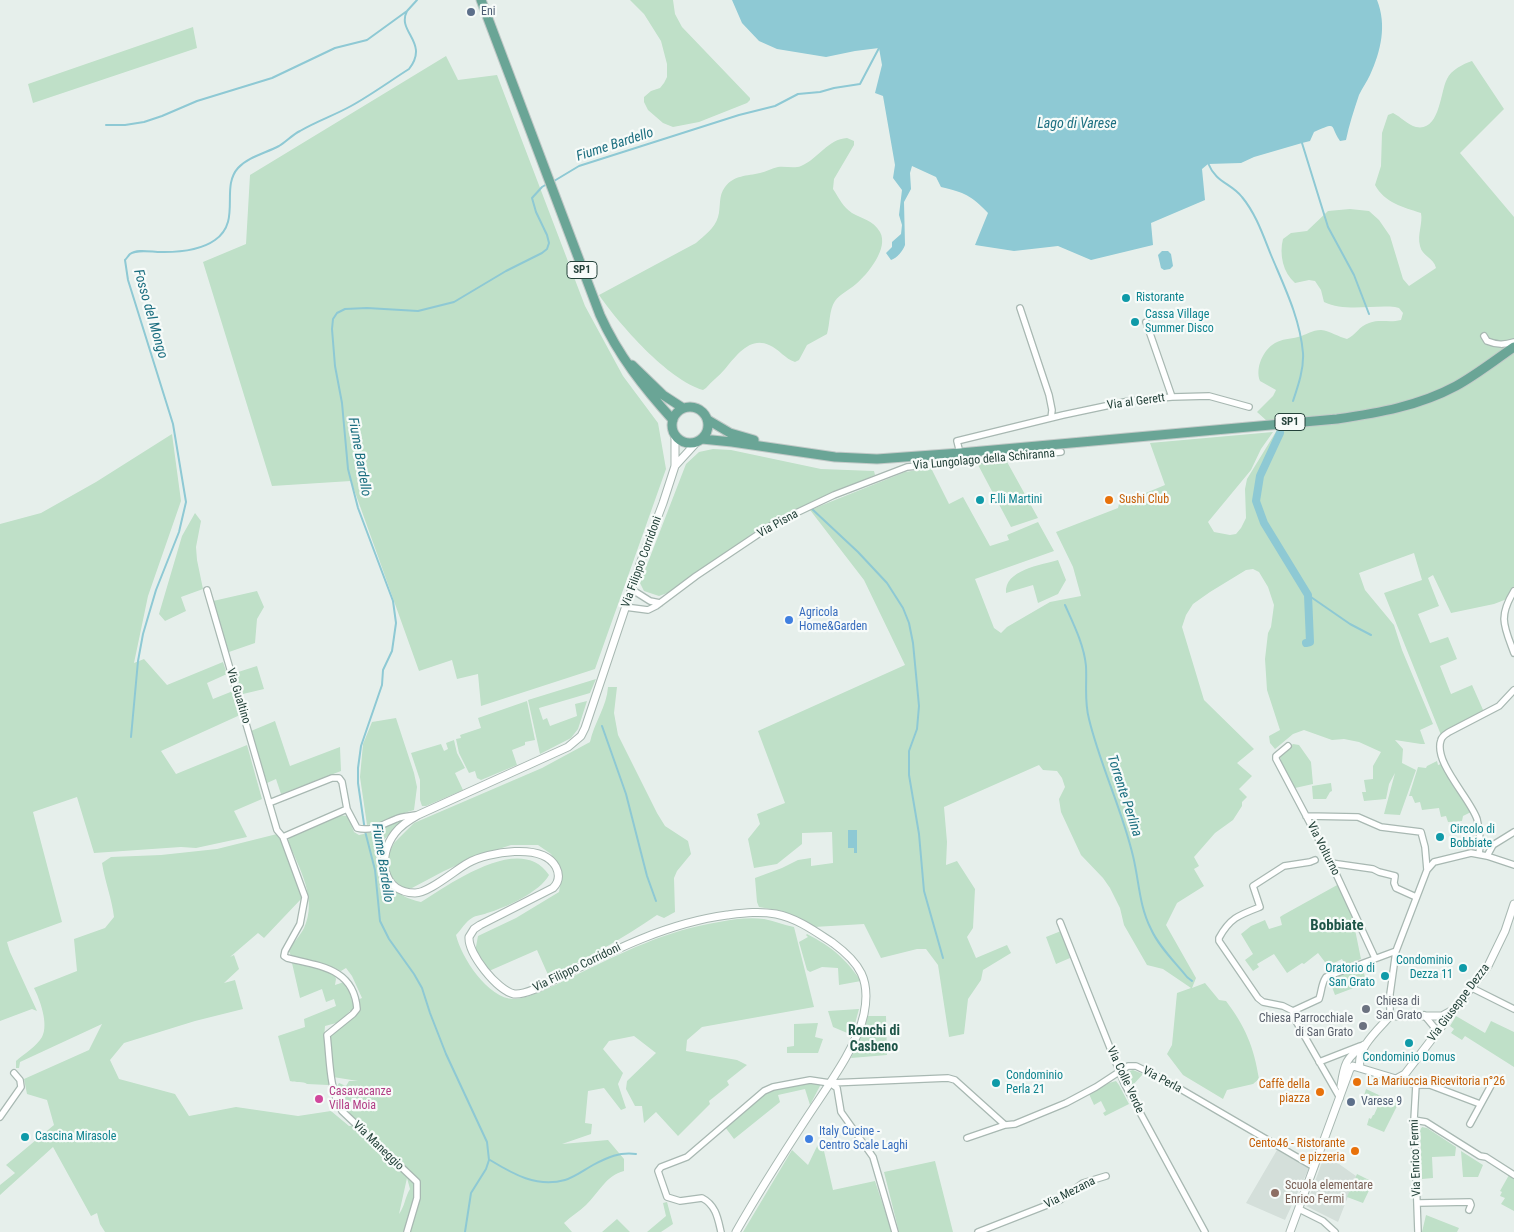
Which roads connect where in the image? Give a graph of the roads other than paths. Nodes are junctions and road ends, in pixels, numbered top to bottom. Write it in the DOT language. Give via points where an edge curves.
graph roads {
  1 [pos="481,0"];
  2 [pos="1020,308"];
  3 [pos="1146,322"];
  4 [pos="1484,336"];
  5 [pos="1514,342"];
  6 [pos="1514,347"];
  7 [pos="620,352"];
  8 [pos="1172,397"];
  9 [pos="683,408"];
  10 [pos="1249,408"];
  11 [pos="1051,418"];
  12 [pos="673,420"];
  13 [pos="708,420"];
  14 [pos="675,435"];
  15 [pos="699,441"];
  16 [pos="788,450"];
  17 [pos="1061,452"];
  18 [pos="960,454"];
  19 [pos="675,466"];
  20 [pos="907,467"];
  21 [pos="631,589"];
  22 [pos="206,590"];
  23 [pos="1514,591"];
  24 [pos="660,603"];
  25 [pos="625,607"];
  26 [pos="1514,653"];
  27 [pos="1514,690"];
  28 [pos="1288,746"];
  29 [pos="269,803"];
  30 [pos="347,809"];
  31 [pos="418,814"];
  32 [pos="1306,816"];
  33 [pos="1514,832"];
  34 [pos="283,837"];
  35 [pos="1480,844"];
  36 [pos="1493,844"];
  37 [pos="1326,854"];
  38 [pos="1479,854"];
  39 [pos="1488,856"];
  40 [pos="1331,863"];
  41 [pos="1514,865"];
  42 [pos="1427,870"];
  43 [pos="1416,897"];
  44 [pos="1514,904"];
  45 [pos="1060,922"];
  46 [pos="1396,951"];
  47 [pos="1375,958"];
  48 [pos="1472,988"];
  49 [pos="1457,1006"];
  50 [pos="1514,1009"];
  51 [pos="1293,1011"];
  52 [pos="1424,1015"];
  53 [pos="1390,1016"];
  54 [pos="1432,1039"];
  55 [pos="1366,1044"];
  56 [pos="1319,1062"];
  57 [pos="1357,1066"];
  58 [pos="1119,1071"];
  59 [pos="1408,1071"];
  60 [pos="14,1073"];
  61 [pos="1396,1079"];
  62 [pos="1494,1080"];
  63 [pos="830,1083"];
  64 [pos="1416,1084"];
  65 [pos="1340,1098"];
  66 [pos="1480,1104"];
  67 [pos="0,1117"];
  68 [pos="1414,1120"];
  69 [pos="1470,1124"];
  70 [pos="1005,1125"];
  71 [pos="967,1138"];
  72 [pos="1314,1167"];
  73 [pos="1514,1175"];
  74 [pos="1106,1176"];
  75 [pos="1418,1203"];
  76 [pos="1298,1209"];
  77 [pos="1469,1210"];
  78 [pos="407,1232"];
  79 [pos="721,1232"];
  80 [pos="736,1232"];
  81 [pos="895,1232"];
  82 [pos="978,1232"];
  83 [pos="1205,1232"];
  84 [pos="1290,1232"];
  85 [pos="1335,1232"];
  86 [pos="1418,1232"];
  1 -- 7 [label="main road, SP1" via="600,315"];
  2 -- 11 [label="street" via="1049,395"];
  3 -- 8 [label="street, Via al Gerett"];
  4 -- 5 [label="street" via="1487,341 1499,344"];
  6 -- 18 [label="main road, SP1" via="1455,386 1384,412"];
  7 -- 9 [label="main road, SP1" via="663,395"];
  7 -- 12 [label="main road, SP1" via="640,384"];
  8 -- 10 [label="street" via="1209,396"];
  8 -- 11 [label="street, Via al Gerett" via="1129,401"];
  9 -- 12 [label="main road"];
  9 -- 13 [label="main road, SP1" via="698,409"];
  11 -- 18 [label="street, Via al Gerett" via="958,442"];
  12 -- 14 [label="main road"];
  13 -- 15 [label="main road" via="708,430"];
  13 -- 16 [label="main road, SP1" via="730,433"];
  14 -- 15 [label="main road, SP1" via="684,442"];
  14 -- 19 [label="street, Via Filippo Corridoni"];
  15 -- 16 [label="main road, SP1"];
  15 -- 19 [label="street, Via Filippo Corridoni"];
  16 -- 18 [label="main road, SP1" via="877,459"];
  17 -- 20 [label="street, Via Lungolago della Schiranna"];
  19 -- 21 [label="street, Via Filippo Corridoni"];
  20 -- 24 [label="street, Via Pisna" via="834,495 775,523"];
  21 -- 24 [label="street" via="650,601"];
  21 -- 25 [label="street, Via Filippo Corridoni"];
  22 -- 29 [label="street, Via Gualtino"];
  23 -- 26 [label="street" via="1503,622"];
  24 -- 25 [label="street, Via Pisna" via="648,610"];
  25 -- 31 [label="street, Via Filippo Corridoni" via="581,736 575,742"];
  27 -- 35 [label="street" via="1499,706 1449,732 1441,740 1441,754 1447,770 1477,820"];
  28 -- 32 [label="street, Via Volturno" via="1276,759"];
  29 -- 30 [label="street" via="339,778"];
  29 -- 34 [label="street, Via Gualtino" via="277,830"];
  30 -- 31 [label="street" via="357,828 362,829"];
  30 -- 34 [label="street"];
  31 -- 63 [label="street, Via Filippo Corridoni" via="394,834 386,852 386,875 402,890 420,892 469,862 497,854 539,854 556,867 559,876 553,888 480,925 468,937 471,949 494,983 512,993 523,994 538,988 649,935 702,918 754,911 778,914 798,922 844,951 857,964 865,979 866,996 859,1031"];
  32 -- 37 [label="street, Via Volturno"];
  32 -- 42 [label="street" via="1358,817 1381,827 1421,832"];
  33 -- 36 [label="street"];
  34 -- 78 [label="street, Via Maneggio" via="306,897 300,924 284,956 333,970 354,992 356,1009 353,1014 327,1035 333,1087 342,1111 417,1182 418,1198"];
  35 -- 36 [label="street"];
  35 -- 38 [label="street"];
  36 -- 39 [label="street"];
  37 -- 40 [label="street, Via Volturno"];
  37 -- 51 [label="street" via="1310,862 1284,866 1253,886 1260,906 1228,923 1219,941 1258,998"];
  38 -- 39 [label="street"];
  38 -- 42 [label="street" via="1446,858 1434,862"];
  39 -- 41 [label="street"];
  40 -- 43 [label="street" via="1395,876 1396,888"];
  40 -- 47 [label="street, Via Volturno"];
  42 -- 43 [label="street"];
  43 -- 46 [label="street"];
  44 -- 48 [label="street, Via Giuseppe Dezza" via="1497,949"];
  45 -- 58 [label="street, Via Colle Verde"];
  46 -- 47 [label="street"];
  46 -- 53 [label="street"];
  47 -- 51 [label="street" via="1326,977 1319,999"];
  48 -- 49 [label="street, Via Giuseppe Dezza"];
  48 -- 50 [label="street"];
  49 -- 52 [label="street" via="1442,1016"];
  49 -- 54 [label="street, Via Giuseppe Dezza"];
  51 -- 56 [label="street"];
  52 -- 53 [label="street"];
  52 -- 54 [label="street" via="1434,1027"];
  53 -- 55 [label="street"];
  54 -- 59 [label="street, Via Giuseppe Dezza"];
  55 -- 56 [label="street"];
  55 -- 57 [label="street"];
  55 -- 65 [label="street" via="1349,1057"];
  56 -- 65 [label="street"];
  57 -- 61 [label="street"];
  57 -- 65 [label="street" via="1350,1069"];
  58 -- 70 [label="street, Via Perla" via="1066,1103"];
  58 -- 72 [label="street, Via Perla" via="1128,1066 1145,1070"];
  58 -- 83 [label="street, Via Colle Verde"];
  59 -- 61 [label="street, Via Giuseppe Dezza"];
  59 -- 64 [label="street"];
  60 -- 67 [label="street" via="21,1087"];
  61 -- 64 [label="street"];
  62 -- 66 [label="street"];
  63 -- 70 [label="street" via="948,1078 955,1080"];
  63 -- 79 [label="street" via="810,1080 764,1091 687,1157 658,1171 666,1197 680,1201 702,1198 711,1204 718,1215"];
  63 -- 80 [label="street, Via Filippo Corridoni"];
  63 -- 81 [label="street" via="837,1088 842,1112 873,1157"];
  64 -- 66 [label="street" via="1430,1085"];
  64 -- 68 [label="street, Via Enrico Fermi"];
  65 -- 72 [label="street"];
  66 -- 69 [label="street"];
  68 -- 73 [label="street" via="1426,1122"];
  68 -- 75 [label="street, Via Enrico Fermi"];
  70 -- 71 [label="street, Via Perla"];
  72 -- 76 [label="street"];
  74 -- 82 [label="street, Via Mezana" via="1083,1183 1060,1200"];
  75 -- 77 [label="street" via="1470,1202"];
  75 -- 86 [label="street, Via Enrico Fermi"];
  76 -- 84 [label="street"];
  76 -- 85 [label="street" via="1323,1221"];
}
